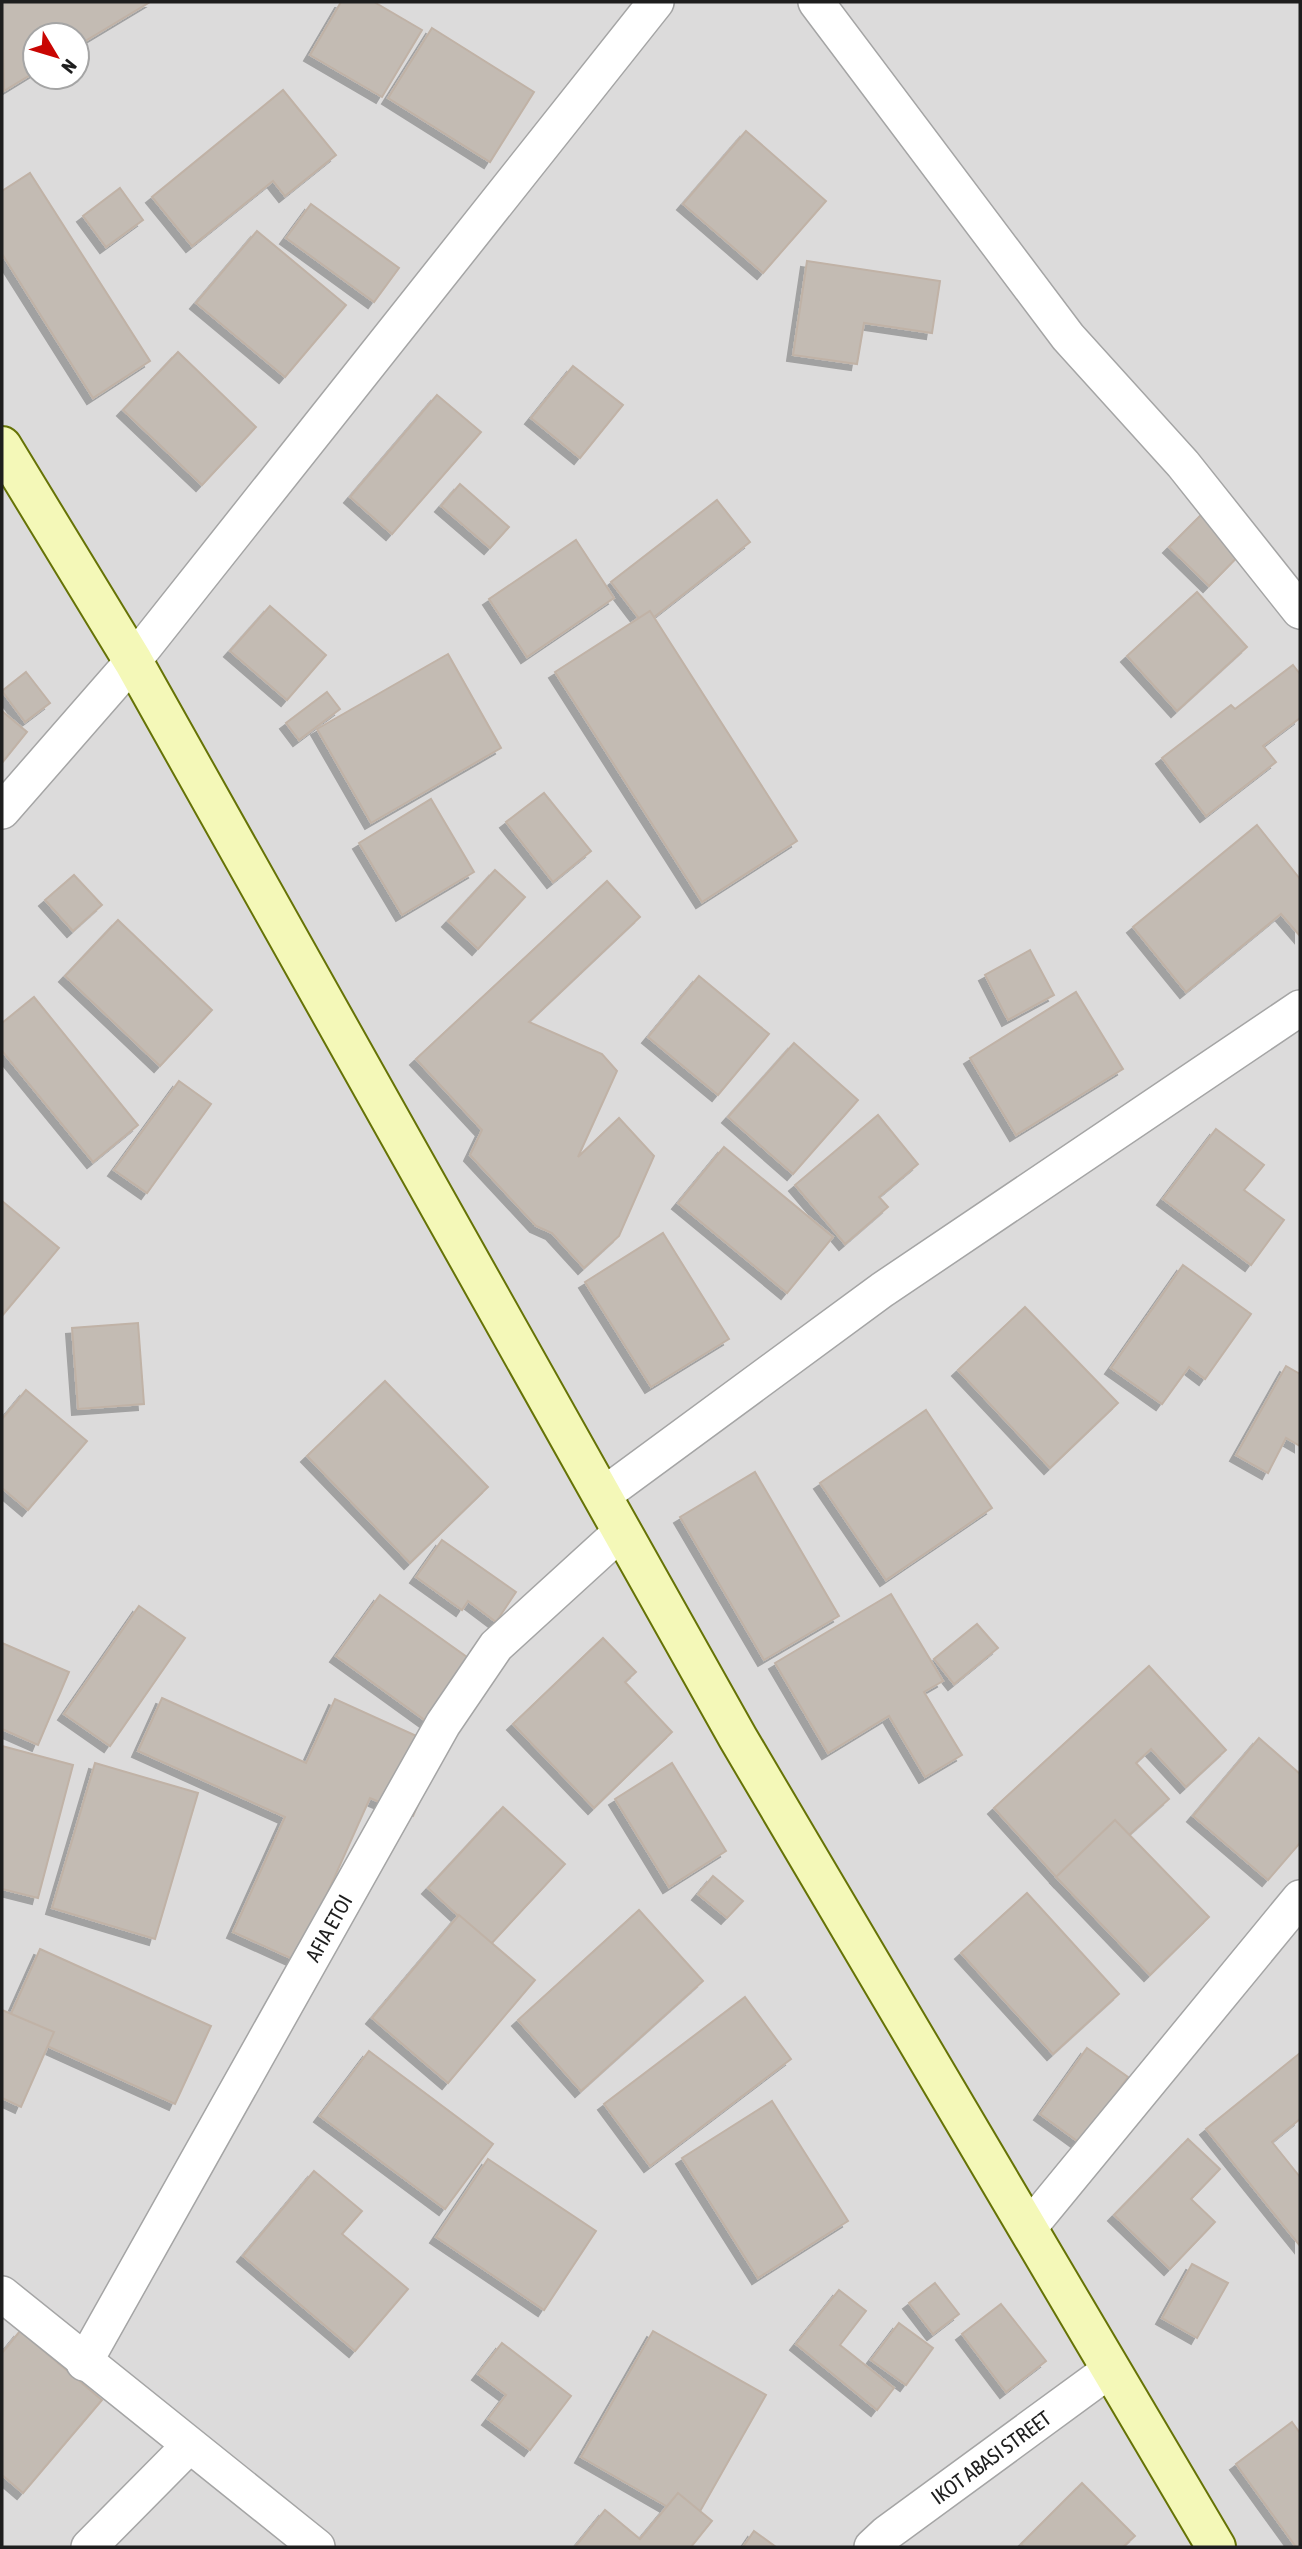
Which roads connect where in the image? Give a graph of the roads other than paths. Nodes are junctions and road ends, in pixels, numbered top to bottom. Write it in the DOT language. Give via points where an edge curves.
graph roads {
  1 [pos="656,2"];
  2 [pos="816,2"];
  3 [pos="2,446"];
  4 [pos="1300,611"];
  5 [pos="133,661"];
  6 [pos="2,811"];
  7 [pos="1300,1007"];
  8 [pos="603,1496"];
  9 [pos="622,1531"];
  10 [pos="1300,1898"];
  11 [pos="1028,2229"];
  12 [pos="2,2294"];
  13 [pos="84,2363"];
  14 [pos="1111,2369"];
  15 [pos="189,2446"];
  16 [pos="89,2547"];
  17 [pos="317,2547"];
  18 [pos="873,2547"];
  19 [pos="1216,2547"];
  1 -- 5 [label="street"];
  2 -- 4 [label="street" via="1068,337 1183,464"];
  3 -- 5 [label="street"];
  5 -- 6 [label="street"];
  5 -- 8 [label="street"];
  7 -- 8 [label="street" via="882,1290"];
  8 -- 9 [label="street"];
  9 -- 11 [label="street" via="738,1738"];
  9 -- 13 [label="street, AFIA ETOI" via="496,1646 443,1724"];
  10 -- 11 [label="street"];
  11 -- 14 [label="street"];
  12 -- 13 [label="street"];
  13 -- 15 [label="street"];
  14 -- 18 [label="street, IKOT ABASI STREET"];
  14 -- 19 [label="street"];
  15 -- 16 [label="street"];
  15 -- 17 [label="street"];
}
